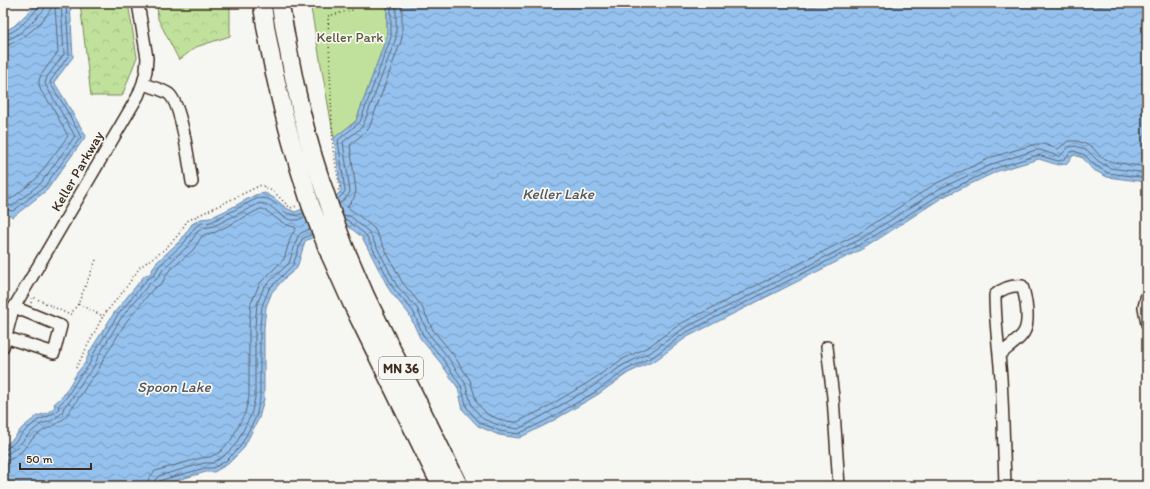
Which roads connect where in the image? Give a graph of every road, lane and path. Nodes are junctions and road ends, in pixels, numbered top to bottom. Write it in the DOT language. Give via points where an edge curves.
graph roads {
  1 [pos="138,3"];
  2 [pos="262,3"];
  3 [pos="280,3"];
  4 [pos="355,3"];
  5 [pos="143,84"];
  6 [pos="192,182"];
  7 [pos="335,192"];
  8 [pos="290,208"];
  9 [pos="338,252"];
  10 [pos="96,260"];
  11 [pos="1147,294"];
  12 [pos="78,304"];
  13 [pos="16,305"];
  14 [pos="103,316"];
  15 [pos="1147,324"];
  16 [pos="4,342"];
  17 [pos="827,348"];
  18 [pos="999,355"];
  19 [pos="76,368"];
  20 [pos="441,486"];
  21 [pos="459,486"];
  22 [pos="840,486"];
  23 [pos="1005,486"];
  1 -- 5 [label="street, Keller Parkway" via="147,58"];
  2 -- 9 [label="highway, MN 36, bridge" via="281,105 295,156 311,206"];
  3 -- 9 [label="highway, MN 36, bridge" via="290,65 302,116 332,216"];
  4 -- 7 [label="path" via="352,10 328,16 333,149 340,189"];
  5 -- 6 [label="street" via="170,95 177,106"];
  5 -- 13 [label="street, Keller Parkway"];
  8 -- 14 [label="path" via="274,192 261,185 187,221 164,250 140,266"];
  9 -- 20 [label="highway, MN 36" via="352,304"];
  9 -- 21 [label="highway, MN 36" via="366,297"];
  10 -- 12 [label="path"];
  11 -- 15 [label="street" via="1144,307"];
  12 -- 13 [label="path" via="70,315 33,297 29,308"];
  12 -- 14 [label="path"];
  13 -- 16 [label="street, Keller Parkway"];
  13 -- 16 [label="street" via="61,326 54,353"];
  14 -- 19 [label="path"];
  17 -- 22 [label="street"];
  18 -- 18 [label="street" via="995,295 1002,288 1022,286 1027,320 1025,331"];
  18 -- 23 [label="street"];
}
